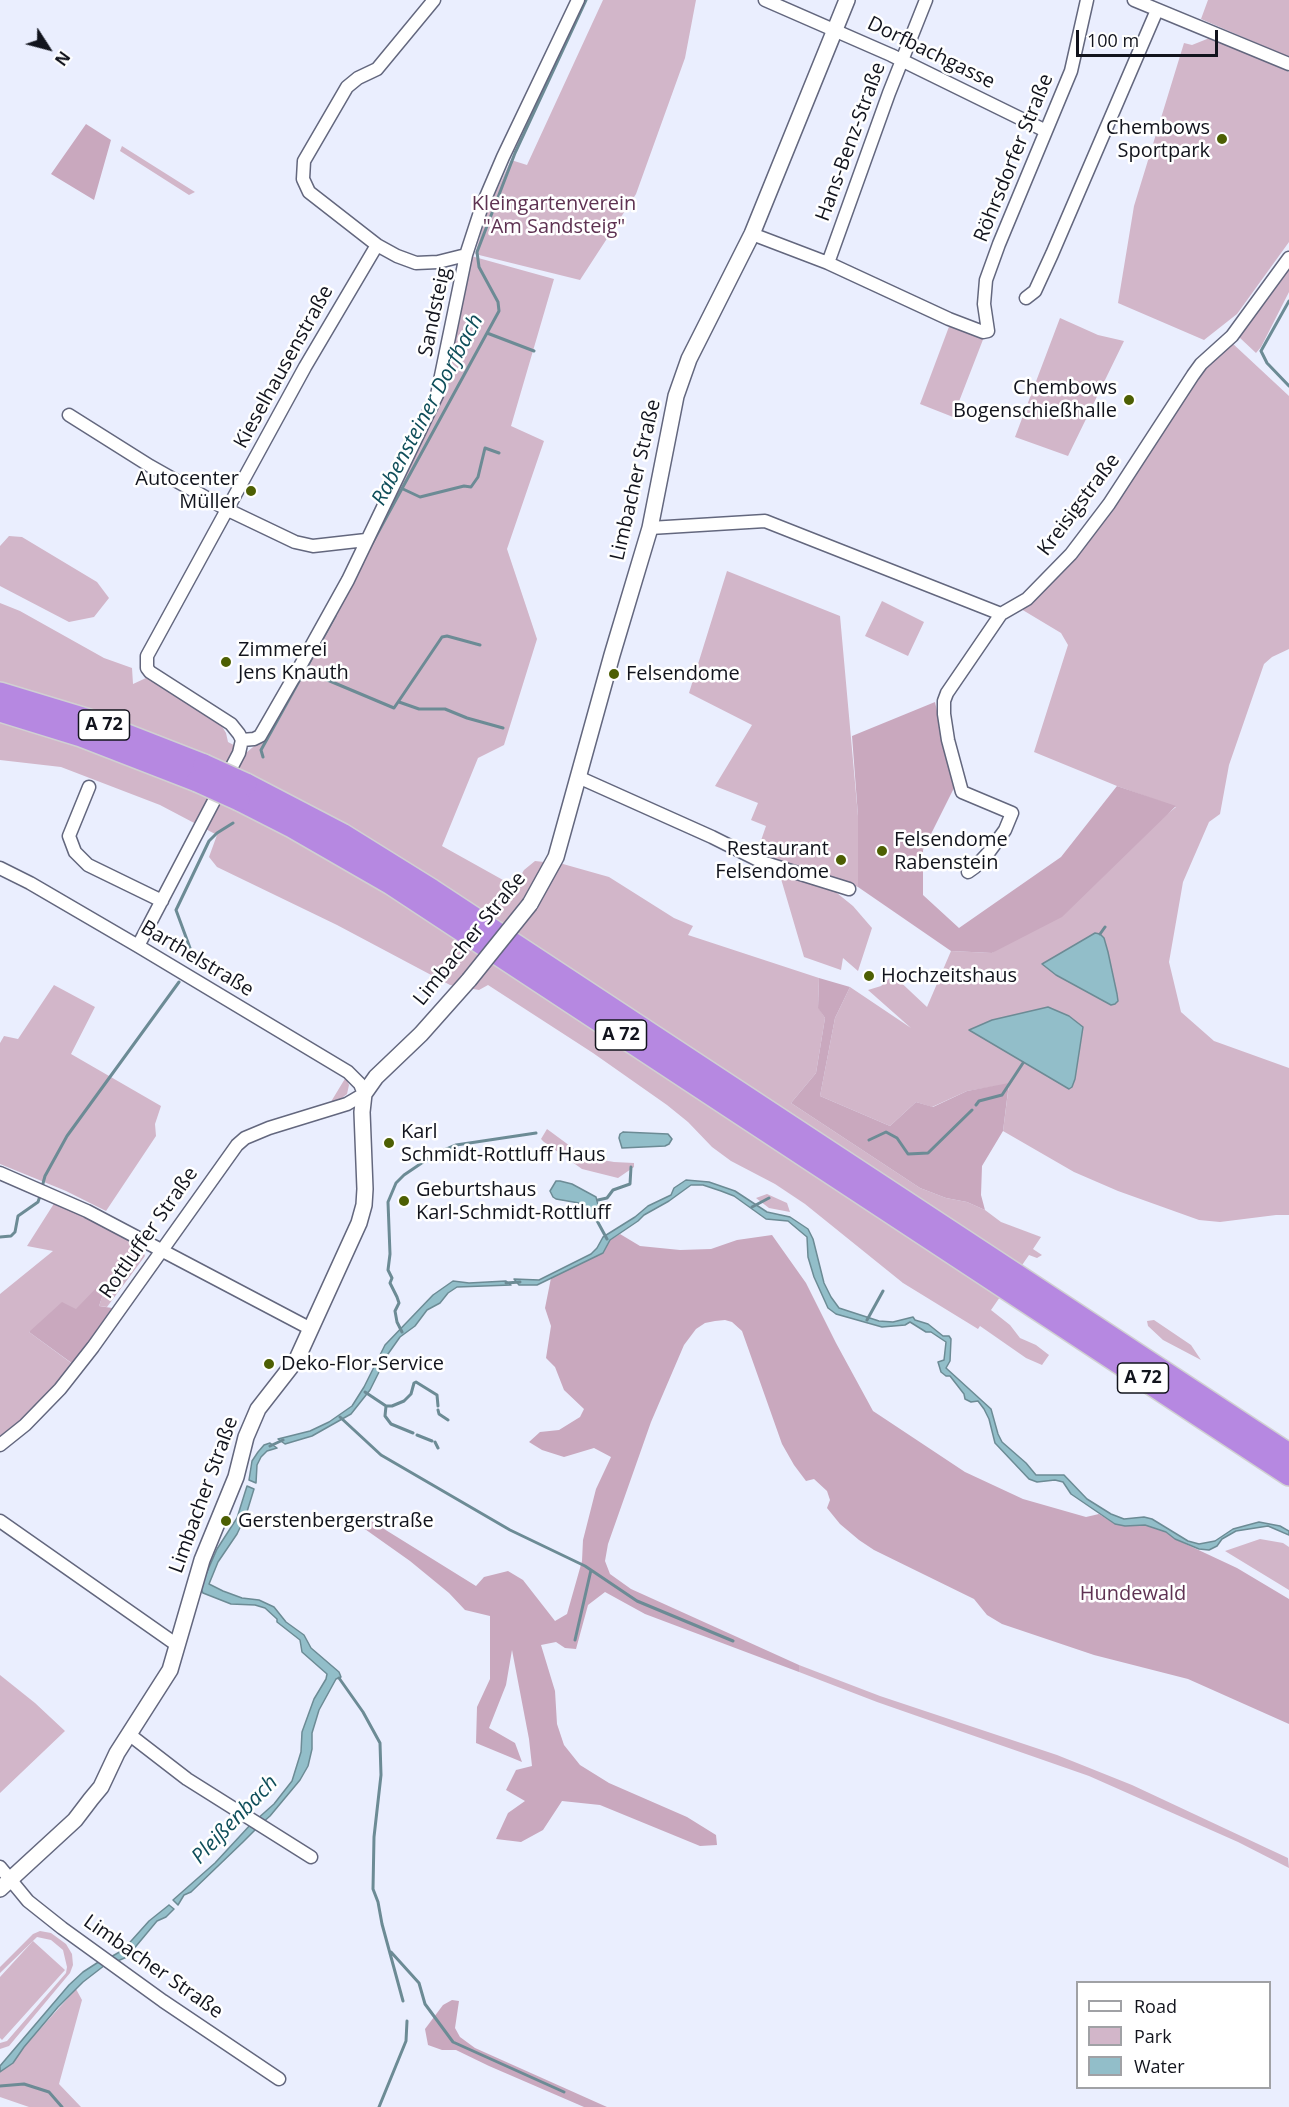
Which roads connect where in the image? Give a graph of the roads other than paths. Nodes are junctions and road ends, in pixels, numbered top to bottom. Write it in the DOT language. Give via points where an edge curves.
graph roads {
  1 [pos="434,0"];
  2 [pos="578,0"];
  3 [pos="765,0"];
  4 [pos="848,0"];
  5 [pos="926,0"];
  6 [pos="1087,0"];
  7 [pos="1134,0"];
  8 [pos="1157,10"];
  9 [pos="835,29"];
  10 [pos="902,60"];
  11 [pos="1289,64"];
  12 [pos="1046,131"];
  13 [pos="752,234"];
  14 [pos="377,245"];
  15 [pos="466,255"];
  16 [pos="1289,258"];
  17 [pos="828,264"];
  18 [pos="1026,298"];
  19 [pos="69,415"];
  20 [pos="228,510"];
  21 [pos="650,528"];
  22 [pos="366,540"];
  23 [pos="1001,614"];
  24 [pos="0,693"];
  25 [pos="0,711"];
  26 [pos="242,740"];
  27 [pos="201,773"];
  28 [pos="578,777"];
  29 [pos="89,788"];
  30 [pos="243,792"];
  31 [pos="0,868"];
  32 [pos="968,872"];
  33 [pos="849,889"];
  34 [pos="162,901"];
  35 [pos="138,946"];
  36 [pos="364,1094"];
  37 [pos="0,1173"];
  38 [pos="160,1250"];
  39 [pos="311,1329"];
  40 [pos="0,1445"];
  41 [pos="1289,1454"];
  42 [pos="1289,1474"];
  43 [pos="0,1521"];
  44 [pos="177,1645"];
  45 [pos="130,1735"];
  46 [pos="311,1857"];
  47 [pos="0,1867"];
  48 [pos="5,1884"];
  49 [pos="279,2079"];
  1 -- 14 [label="street" via="377,69 347,87 304,161 303,178 309,192"];
  2 -- 15 [label="street, Sandsteig" via="503,157"];
  3 -- 9 [label="street, Dorfbachgasse"];
  4 -- 9 [label="street, Limbacher Straße"];
  5 -- 10 [label="street, Hans-Benz-Straße"];
  6 -- 12 [label="street, Röhrsdorfer Straße" via="1071,71"];
  7 -- 8 [label="street"];
  8 -- 11 [label="street"];
  8 -- 18 [label="street" via="1052,254 1035,291"];
  9 -- 10 [label="street, Dorfbachgasse"];
  9 -- 13 [label="street, Limbacher Straße"];
  10 -- 12 [label="street, Dorfbachgasse"];
  10 -- 17 [label="street, Hans-Benz-Straße"];
  12 -- 17 [label="street, Röhrsdorfer Straße" via="986,280 988,331 949,319"];
  13 -- 17 [label="street"];
  13 -- 21 [label="street, Limbacher Straße" via="689,359 676,396"];
  14 -- 15 [label="street" via="416,263"];
  14 -- 20 [label="street, Kieselhausenstraße" via="304,367"];
  15 -- 22 [label="street, Sandsteig" via="438,395"];
  16 -- 23 [label="street, Kreisigstraße" via="1232,336 1201,364 1109,504 1071,554 1027,598"];
  19 -- 20 [label="street"];
  20 -- 22 [label="street" via="295,542 313,546"];
  20 -- 26 [label="street, Kieselhausenstraße" via="146,662 155,676 231,724"];
  21 -- 23 [label="street" via="765,521"];
  21 -- 28 [label="street, Limbacher Straße"];
  22 -- 26 [label="street, Sandsteig" via="266,728 254,739"];
  23 -- 32 [label="street" via="944,701 948,740 962,792 1012,813 1005,830"];
  24 -- 27 [label="highway, A 72" via="86,719"];
  25 -- 27 [label="highway, A 72"];
  26 -- 34 [label="street"];
  27 -- 30 [label="highway, A 72, bridge"];
  28 -- 33 [label="street" via="762,862"];
  28 -- 36 [label="street, Limbacher Straße, bridge" via="556,857 530,904 469,980"];
  29 -- 34 [label="street" via="69,836 75,852 87,865"];
  30 -- 41 [label="highway, A 72" via="334,830 432,890"];
  30 -- 42 [label="highway, A 72" via="303,833 391,884"];
  31 -- 35 [label="street, Barthelstraße"];
  34 -- 35 [label="street"];
  35 -- 36 [label="street, Barthelstraße" via="348,1072"];
  36 -- 38 [label="street, Rottluffer Straße" via="347,1104 245,1138"];
  36 -- 39 [label="street, Limbacher Straße" via="364,1205"];
  37 -- 38 [label="street" via="87,1211"];
  38 -- 39 [label="street"];
  38 -- 40 [label="street, Rottluffer Straße" via="60,1389"];
  39 -- 44 [label="street, Limbacher Straße" via="297,1359 258,1409 246,1437 236,1477 202,1560"];
  43 -- 44 [label="street"];
  44 -- 45 [label="street, Limbacher Straße" via="170,1670"];
  45 -- 46 [label="street" via="187,1779"];
  45 -- 48 [label="street, Limbacher Straße" via="101,1787 75,1820"];
  47 -- 48 [label="street"];
  48 -- 49 [label="street, Limbacher Straße" via="112,1966"];
}
